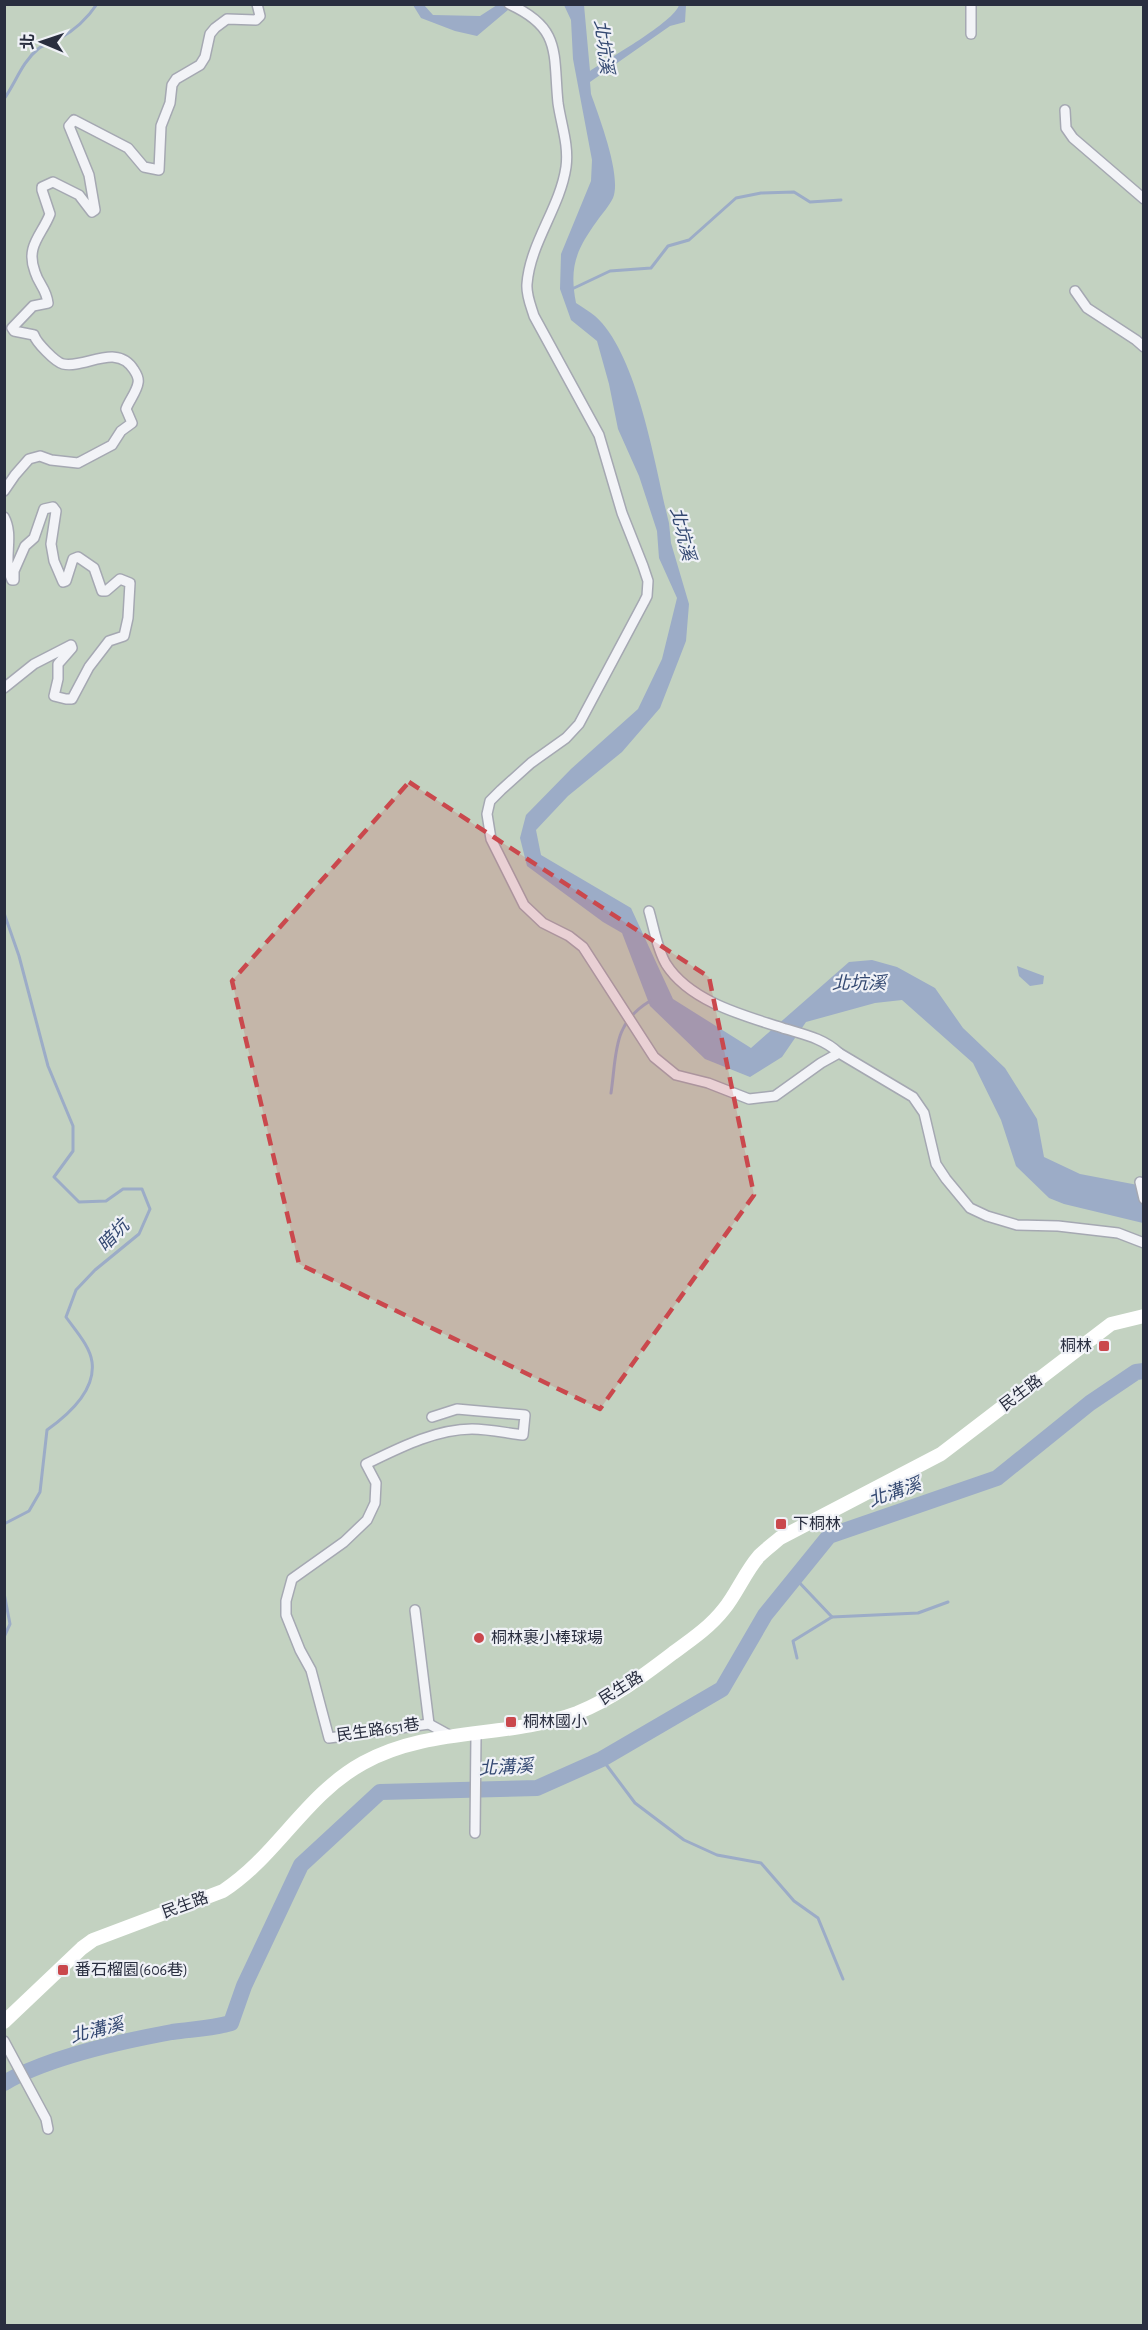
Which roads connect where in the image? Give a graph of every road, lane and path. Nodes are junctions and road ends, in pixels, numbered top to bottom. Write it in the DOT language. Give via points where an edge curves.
graph roads {
  1 [pos="257,4"];
  2 [pos="509,4"];
  3 [pos="971,4"];
  4 [pos="972,34"];
  5 [pos="1065,110"];
  6 [pos="1143,199"];
  7 [pos="1075,291"];
  8 [pos="1143,347"];
  9 [pos="4,491"];
  10 [pos="4,517"];
  11 [pos="4,688"];
  12 [pos="649,911"];
  13 [pos="839,1053"];
  14 [pos="1140,1182"];
  15 [pos="1143,1199"];
  16 [pos="1143,1244"];
  17 [pos="1143,1316"];
  18 [pos="432,1417"];
  19 [pos="415,1610"];
  20 [pos="429,1724"];
  21 [pos="449,1735"];
  22 [pos="476,1735"];
  23 [pos="476,1828"];
  24 [pos="4,2022"];
  25 [pos="7,2044"];
  26 [pos="47,2124"];
  1 -- 9 [label="street" via="261,16 256,20 227,19 214,28 200,65 172,85 161,126 159,170 144,167 128,148 74,120 69,126 89,175 95,210 92,212 79,195 53,182 42,187 50,214 38,232 32,260 47,291 48,303 33,306 12,328 34,335 55,361 64,364 105,357 130,364 138,383 126,409 132,423 112,445 78,463 40,456 29,459"];
  2 -- 13 [label="street" via="536,19 546,32 556,59 558,104 567,148 559,198 534,253 527,285 530,300 534,316 599,435 622,513 648,581 647,596 579,724 490,801 487,814 491,839 524,905 543,923 583,947 654,1057 676,1075 749,1099 775,1096"];
  3 -- 4 [label="street"];
  5 -- 6 [label="street" via="1066,128 1073,138"];
  7 -- 8 [label="street" via="1087,308"];
  10 -- 11 [label="street" via="10,534 7,561 12,580 44,509 53,507 56,510 51,544 63,582 73,559 78,557 94,568 102,591 120,579 130,583 124,636 109,641 72,699 54,696 58,664 71,645 34,664"];
  12 -- 13 [label="street" via="665,962 678,980 708,999 827,1042"];
  13 -- 16 [label="street" via="913,1097 924,1113 936,1164 970,1208 1017,1225 1118,1233"];
  14 -- 15 [label="street"];
  17 -- 22 [label="street, 民生路" via="1111,1324 941,1454 780,1538 759,1557 725,1609 706,1628 605,1701 535,1726"];
  18 -- 20 [label="street, 民生路651巷" via="457,1409 525,1415 523,1435 471,1429 434,1435 366,1464 376,1483 375,1503 367,1520 344,1542 292,1579 286,1601 286,1615 318,1691 329,1738"];
  19 -- 20 [label="street"];
  20 -- 21 [label="street, 民生路651巷"];
  21 -- 22 [label="street, 民生路"];
  21 -- 24 [label="street, 民生路" via="399,1747 344,1774 312,1802 237,1882 224,1891 93,1940"];
  22 -- 23 [label="street"];
  25 -- 26 [label="street"];
}
